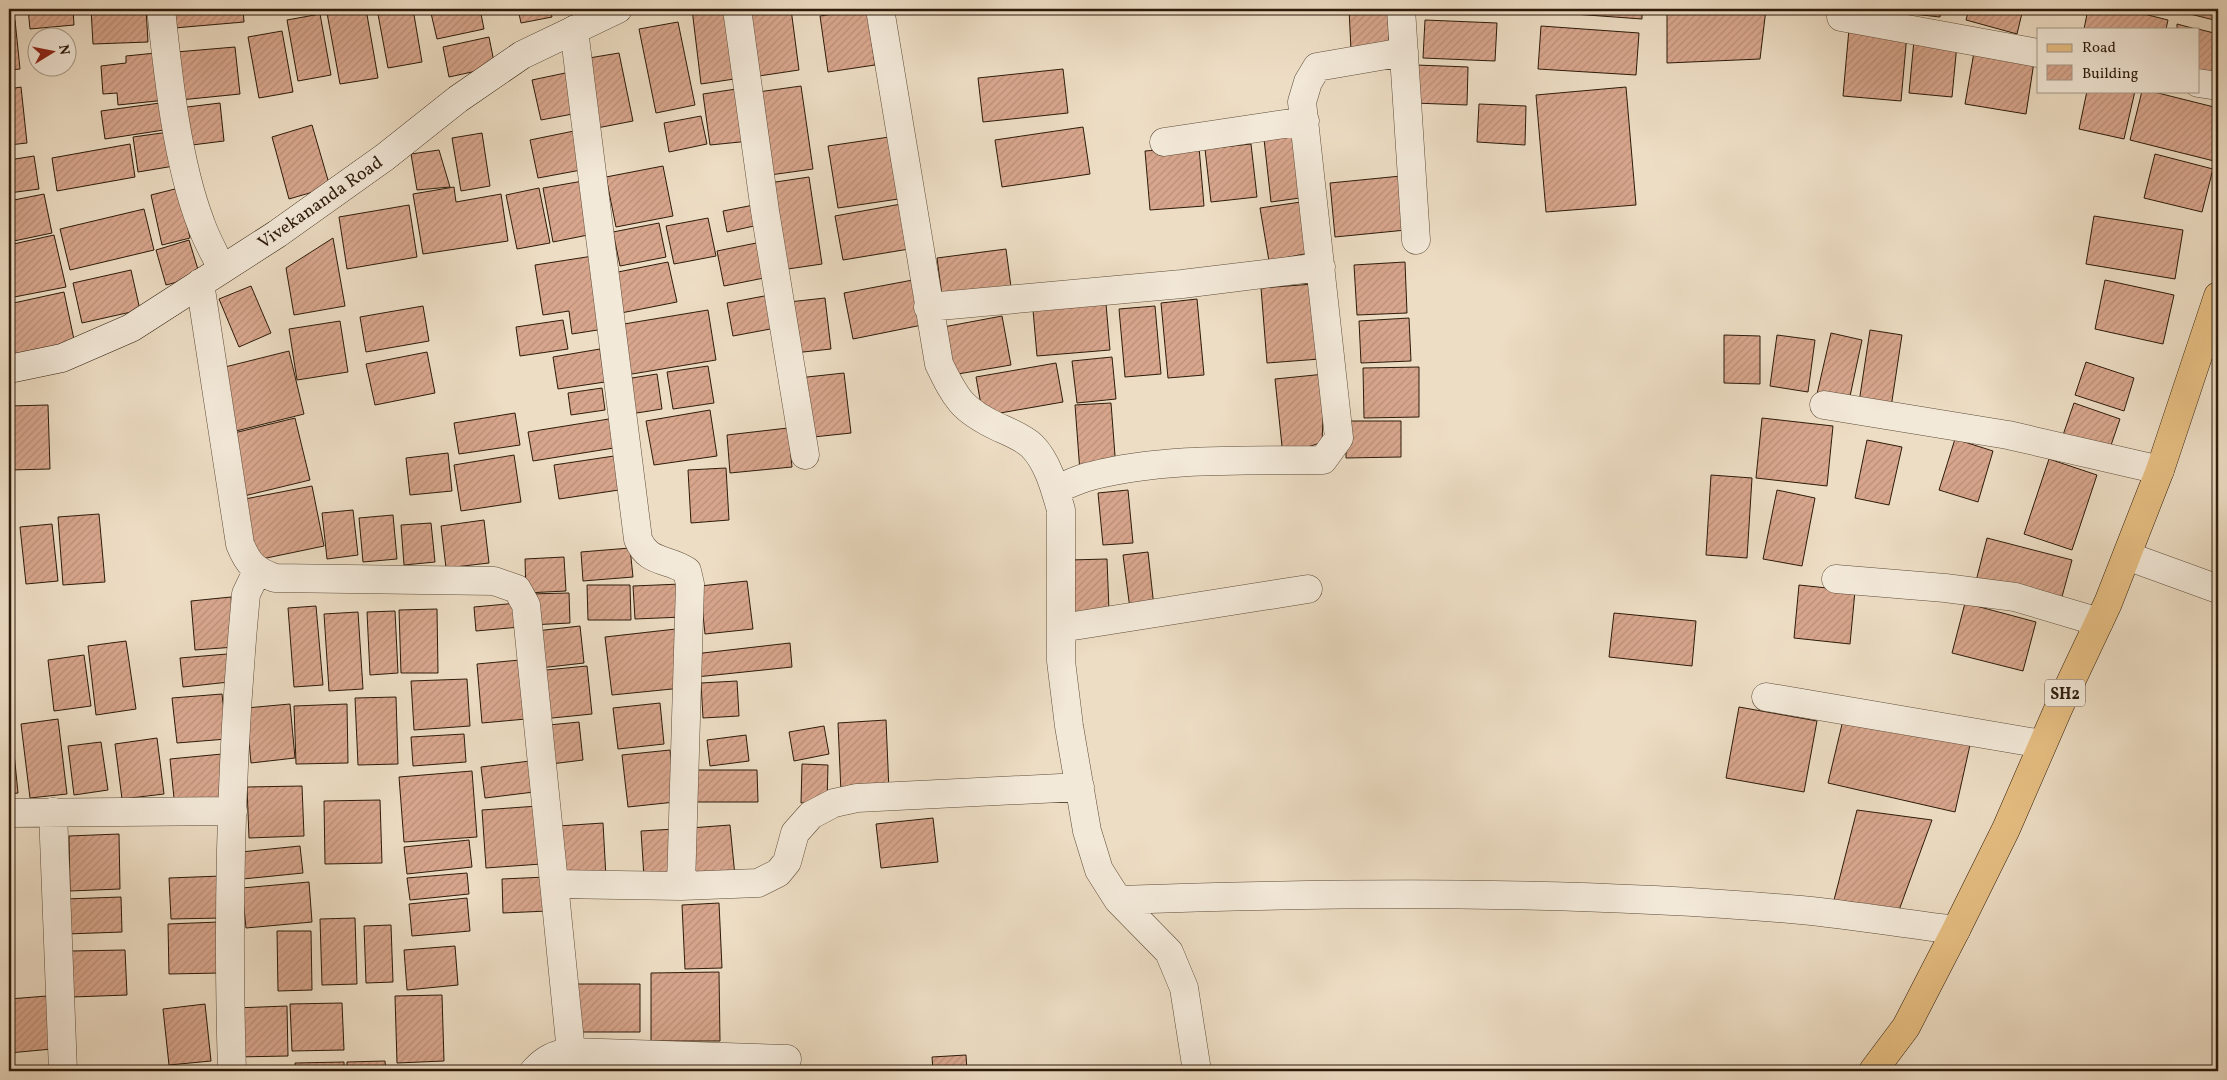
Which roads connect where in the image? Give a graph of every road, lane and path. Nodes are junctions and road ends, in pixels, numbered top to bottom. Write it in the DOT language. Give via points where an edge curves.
graph roads {
  1 [pos="161,9"];
  2 [pos="618,9"];
  3 [pos="737,9"];
  4 [pos="880,9"];
  5 [pos="1401,9"];
  6 [pos="1841,17"];
  7 [pos="574,30"];
  8 [pos="1404,52"];
  9 [pos="2037,53"];
  10 [pos="2200,83"];
  11 [pos="2218,86"];
  12 [pos="1305,121"];
  13 [pos="1164,142"];
  14 [pos="1416,240"];
  15 [pos="1321,267"];
  16 [pos="211,276"];
  17 [pos="2218,296"];
  18 [pos="928,307"];
  19 [pos="9,369"];
  20 [pos="1824,406"];
  21 [pos="805,455"];
  22 [pos="2160,470"];
  23 [pos="1055,490"];
  24 [pos="2126,556"];
  25 [pos="256,572"];
  26 [pos="1836,579"];
  27 [pos="1308,589"];
  28 [pos="2218,589"];
  29 [pos="2098,622"];
  30 [pos="1061,628"];
  31 [pos="1766,697"];
  32 [pos="2042,744"];
  33 [pos="1080,787"];
  34 [pos="233,811"];
  35 [pos="53,812"];
  36 [pos="9,813"];
  37 [pos="554,884"];
  38 [pos="681,886"];
  39 [pos="1118,900"];
  40 [pos="1956,930"];
  41 [pos="571,1052"];
  42 [pos="787,1059"];
  43 [pos="63,1071"];
  44 [pos="232,1071"];
  45 [pos="534,1071"];
  46 [pos="1196,1071"];
  47 [pos="1873,1071"];
  1 -- 16 [label="street" via="190,191 201,225"];
  2 -- 7 [label="street, Vivekananda Road"];
  3 -- 21 [label="street" via="765,212"];
  4 -- 18 [label="street"];
  5 -- 8 [label="street"];
  6 -- 9 [label="street"];
  7 -- 16 [label="street, Vivekananda Road" via="522,55 277,234"];
  7 -- 38 [label="street" via="638,539 650,556 687,571 690,584"];
  8 -- 12 [label="street" via="1317,67 1302,102"];
  8 -- 14 [label="street"];
  10 -- 11 [label="street"];
  12 -- 13 [label="street"];
  12 -- 15 [label="street"];
  15 -- 18 [label="street" via="1182,284"];
  15 -- 23 [label="street" via="1339,438 1323,460 1190,463 1122,470 1090,476"];
  16 -- 19 [label="street, Vivekananda Road" via="130,328 62,358"];
  16 -- 25 [label="street" via="236,527 247,561"];
  17 -- 22 [label="main road, SH2"];
  18 -- 23 [label="street" via="939,364 953,394 967,410 1032,446"];
  20 -- 22 [label="street" via="2008,435"];
  22 -- 24 [label="main road, SH2"];
  23 -- 30 [label="street" via="1060,510"];
  24 -- 28 [label="street"];
  24 -- 29 [label="main road, SH2"];
  25 -- 34 [label="street" via="246,594 242,634"];
  25 -- 37 [label="street" via="275,578 494,581 517,589 526,605 529,626"];
  26 -- 29 [label="street" via="2015,597"];
  27 -- 30 [label="street"];
  29 -- 32 [label="main road, SH2"];
  30 -- 33 [label="street" via="1062,670"];
  31 -- 32 [label="street"];
  32 -- 40 [label="main road, SH2" via="2006,829"];
  33 -- 38 [label="street" via="858,798 834,804 811,815 795,833 787,862 778,873 758,883"];
  33 -- 39 [label="street" via="1087,831 1099,870"];
  34 -- 35 [label="street"];
  34 -- 44 [label="street"];
  35 -- 36 [label="street"];
  35 -- 43 [label="street"];
  37 -- 38 [label="street"];
  37 -- 41 [label="street"];
  39 -- 40 [label="street" via="1305,893 1560,896 1804,910"];
  39 -- 46 [label="street" via="1169,952 1184,988"];
  40 -- 47 [label="main road, SH2" via="1906,1026"];
  41 -- 42 [label="street"];
  41 -- 45 [label="street" via="543,1060"];
}
